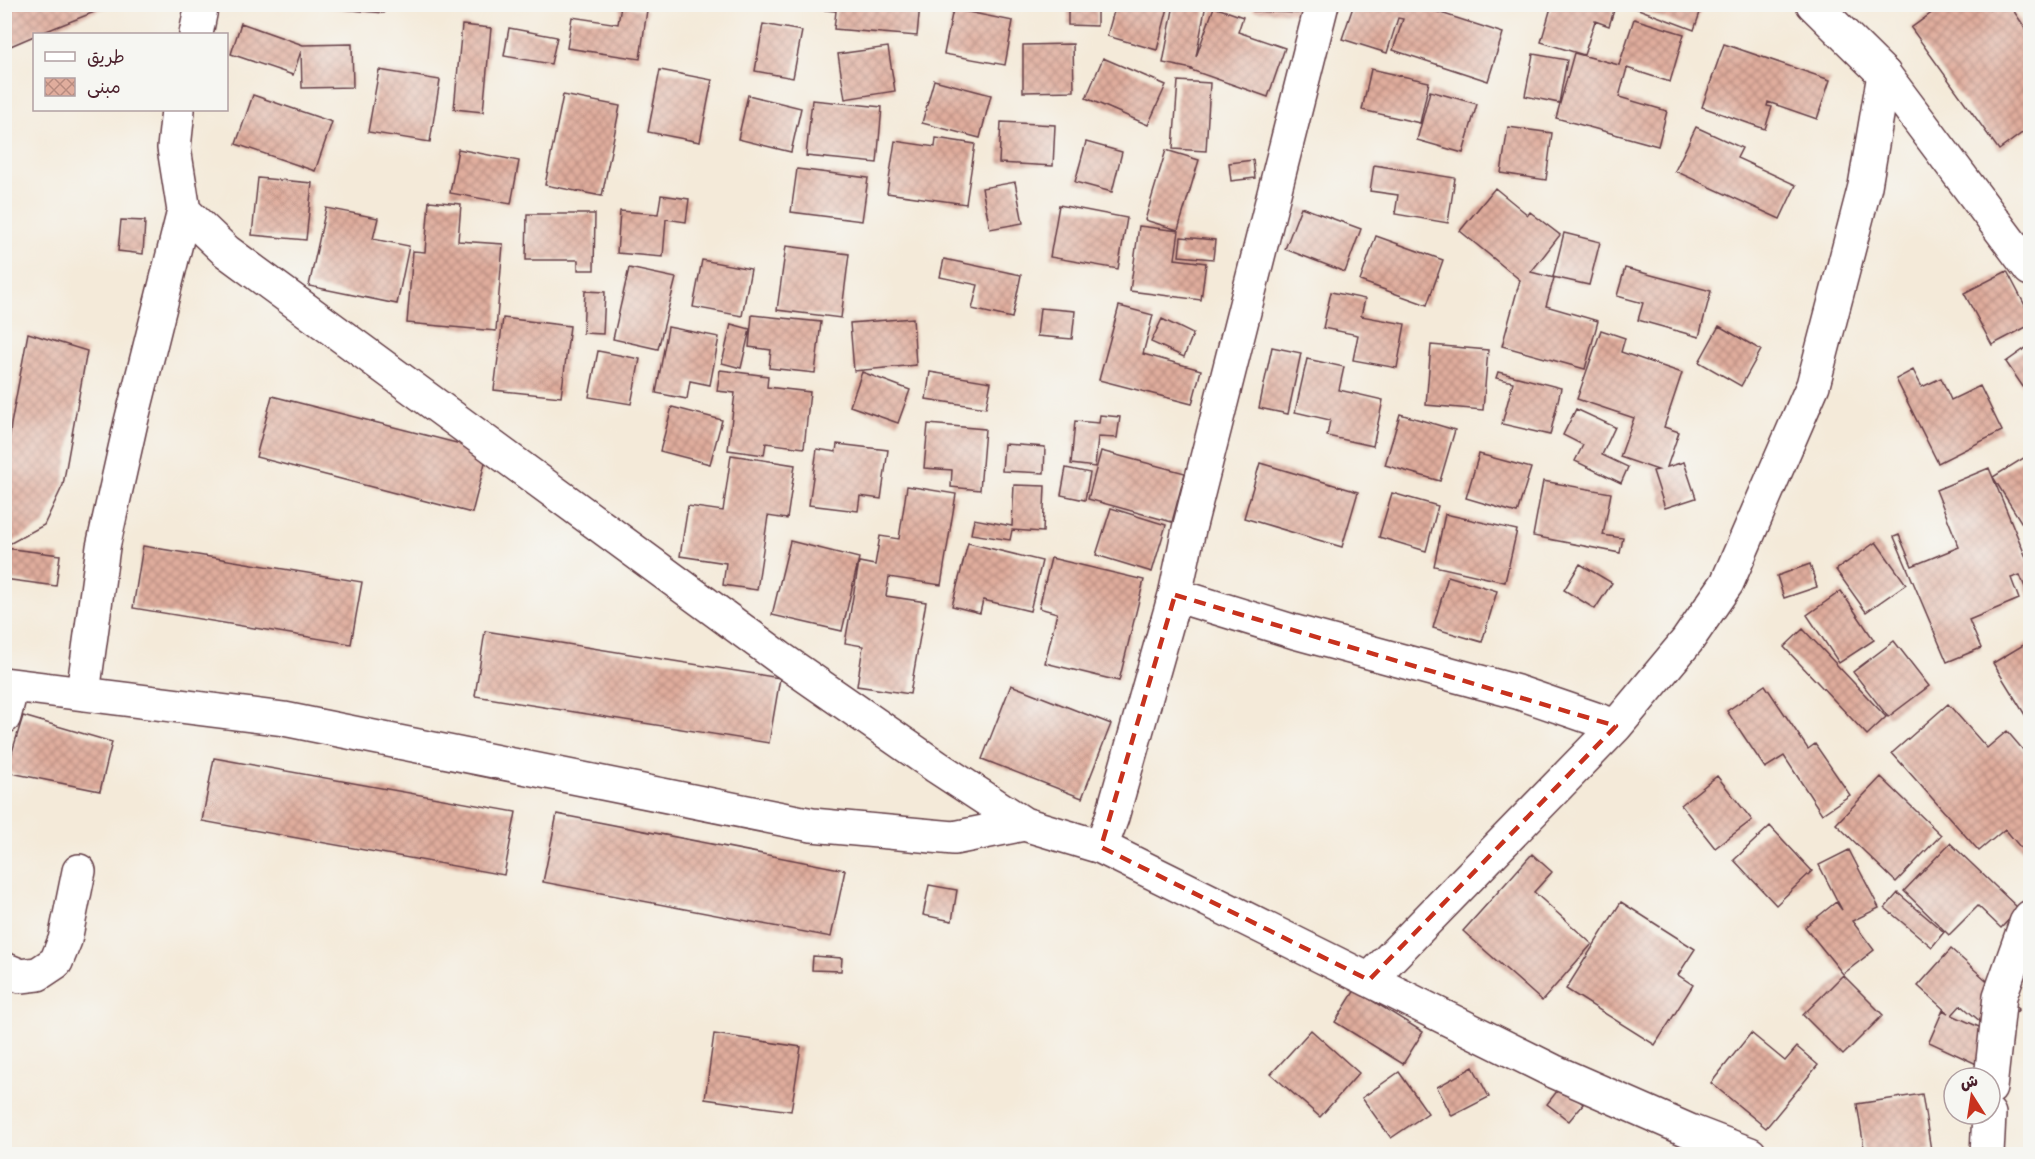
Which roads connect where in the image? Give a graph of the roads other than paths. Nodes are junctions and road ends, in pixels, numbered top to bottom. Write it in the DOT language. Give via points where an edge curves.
graph roads {
  1 [pos="202,4"];
  2 [pos="1322,4"];
  3 [pos="1814,4"];
  4 [pos="195,33"];
  5 [pos="1884,74"];
  6 [pos="178,111"];
  7 [pos="184,211"];
  8 [pos="2031,269"];
  9 [pos="1175,595"];
  10 [pos="8,685"];
  11 [pos="83,693"];
  12 [pos="4,717"];
  13 [pos="1616,726"];
  14 [pos="1024,824"];
  15 [pos="1101,847"];
  16 [pos="79,871"];
  17 [pos="2031,917"];
  18 [pos="4,969"];
  19 [pos="1369,980"];
  20 [pos="1992,1066"];
  21 [pos="1988,1126"];
  22 [pos="1750,1155"];
  23 [pos="1987,1155"];
  1 -- 4 [label="street"];
  2 -- 9 [label="street"];
  3 -- 5 [label="street"];
  5 -- 8 [label="street"];
  5 -- 13 [label="street" via="1865,186 1813,385 1727,583 1687,641"];
  6 -- 7 [label="street" via="174,148"];
  7 -- 11 [label="street" via="103,547"];
  7 -- 14 [label="street" via="226,251 780,658"];
  9 -- 13 [label="street" via="1517,692"];
  9 -- 15 [label="street"];
  10 -- 11 [label="street"];
  10 -- 12 [label="street"];
  11 -- 14 [label="street" via="284,719 812,825 954,838"];
  13 -- 19 [label="street"];
  14 -- 15 [label="street"];
  15 -- 19 [label="street"];
  16 -- 18 [label="street" via="65,940 56,962 38,974 21,976"];
  17 -- 20 [label="street" via="2000,996"];
  19 -- 22 [label="street" via="1553,1071"];
  21 -- 23 [label="street"];
}
